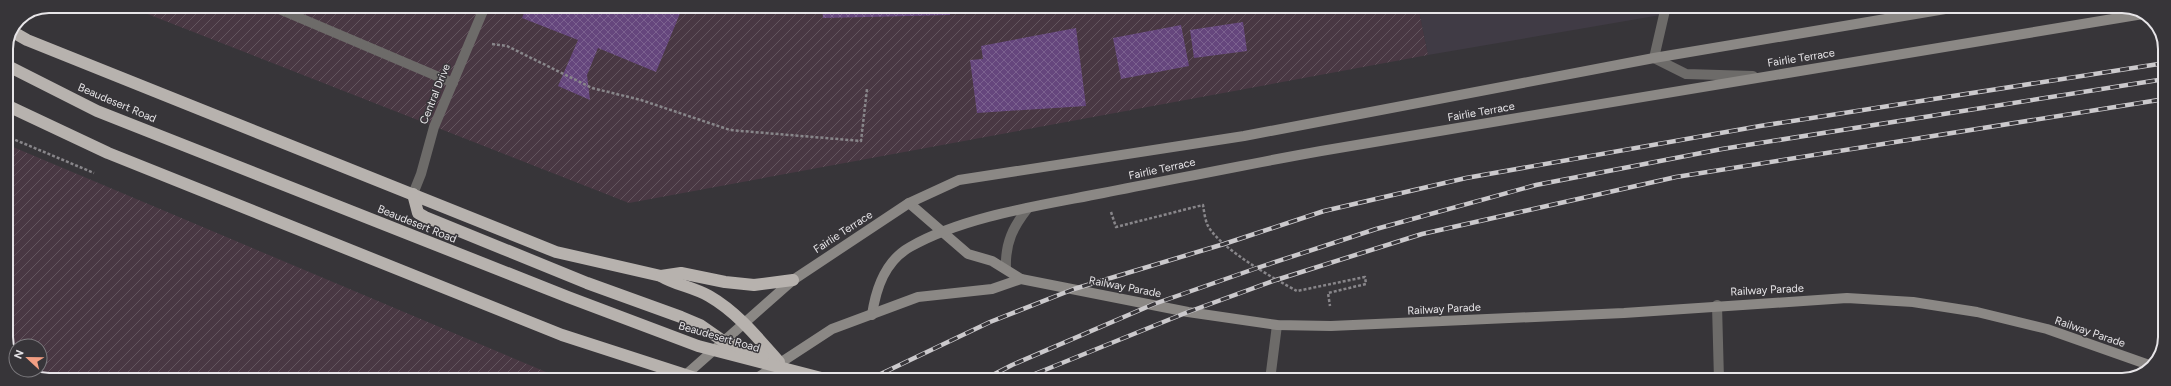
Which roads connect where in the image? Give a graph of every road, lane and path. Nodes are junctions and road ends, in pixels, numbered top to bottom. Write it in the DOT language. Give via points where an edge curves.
graph roads {
  1 [pos="288,13"];
  2 [pos="482,13"];
  3 [pos="1664,13"];
  4 [pos="1921,13"];
  5 [pos="2135,15"];
  6 [pos="16,34"];
  7 [pos="490,43"];
  8 [pos="1654,58"];
  9 [pos="13,69"];
  10 [pos="1766,76"];
  11 [pos="453,83"];
  12 [pos="867,89"];
  13 [pos="13,108"];
  14 [pos="1108,192"];
  15 [pos="413,194"];
  16 [pos="909,203"];
  17 [pos="1028,208"];
  18 [pos="942,233"];
  19 [pos="1006,268"];
  20 [pos="661,276"];
  21 [pos="1021,279"];
  22 [pos="793,280"];
  23 [pos="1717,305"];
  24 [pos="872,315"];
  25 [pos="743,323"];
  26 [pos="1277,325"];
  27 [pos="1331,326"];
  28 [pos="724,341"];
  29 [pos="779,362"];
  30 [pos="2146,364"];
  31 [pos="679,373"];
  32 [pos="688,373"];
  33 [pos="764,373"];
  34 [pos="802,373"];
  35 [pos="1271,373"];
  36 [pos="1719,373"];
  1 -- 11 [label="street"];
  2 -- 11 [label="street, Central Drive"];
  3 -- 8 [label="street"];
  4 -- 8 [label="street, Fairlie Terrace"];
  5 -- 10 [label="street, Fairlie Terrace"];
  6 -- 15 [label="highway"];
  7 -- 12 [label="path" via="507,46 592,88 641,100 730,130 861,141"];
  8 -- 10 [label="street" via="1686,74"];
  8 -- 16 [label="street, Fairlie Terrace" via="1244,136 959,180"];
  9 -- 34 [label="highway, Beaudesert Road" via="97,111 568,297 698,346"];
  10 -- 14 [label="street, Fairlie Terrace" via="1246,164"];
  11 -- 15 [label="street, Central Drive" via="434,127"];
  13 -- 31 [label="highway" via="108,153 562,335"];
  14 -- 17 [label="street, Fairlie Terrace"];
  14 -- 27 [label="path" via="1116,227 1203,205 1208,226 1224,244 1257,268 1297,291 1365,277 1366,284 1328,293"];
  15 -- 20 [label="highway" via="556,252"];
  15 -- 28 [label="highway" via="418,213 425,218 587,283 700,324"];
  16 -- 18 [label="street"];
  16 -- 22 [label="street, Fairlie Terrace"];
  17 -- 18 [label="street, Fairlie Terrace" via="979,220"];
  17 -- 19 [label="street" via="1009,239 1005,253"];
  18 -- 19 [label="street" via="968,254"];
  18 -- 24 [label="street, Fairlie Terrace" via="905,250 890,264 875,295"];
  19 -- 21 [label="street"];
  20 -- 22 [label="highway" via="681,273 754,285"];
  20 -- 25 [label="highway" via="710,297"];
  21 -- 24 [label="street" via="992,289 918,297"];
  21 -- 26 [label="street, Railway Parade" via="1188,312"];
  22 -- 25 [label="street, Fairlie Terrace"];
  23 -- 27 [label="street, Railway Parade" via="1624,313"];
  23 -- 30 [label="street, Railway Parade" via="1847,298 1913,302 1977,312 2047,329"];
  23 -- 36 [label="street"];
  24 -- 29 [label="street" via="832,330"];
  25 -- 28 [label="street, Fairlie Terrace"];
  25 -- 29 [label="highway"];
  26 -- 27 [label="street, Railway Parade"];
  26 -- 35 [label="street"];
  28 -- 29 [label="highway"];
  28 -- 32 [label="street"];
  29 -- 33 [label="street"];
}
